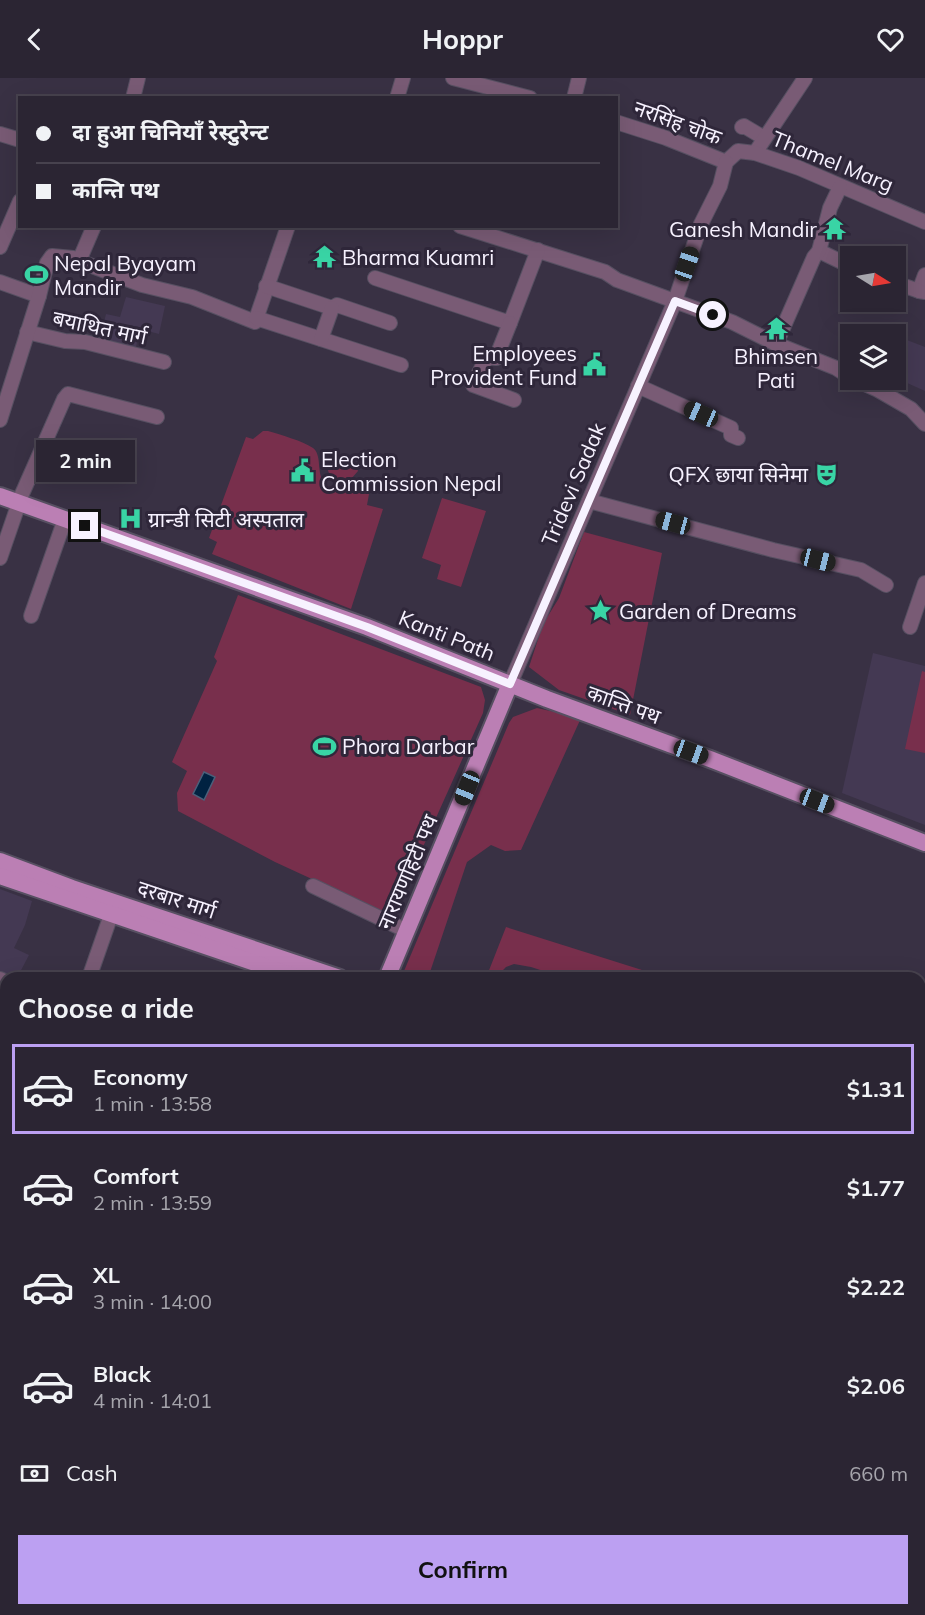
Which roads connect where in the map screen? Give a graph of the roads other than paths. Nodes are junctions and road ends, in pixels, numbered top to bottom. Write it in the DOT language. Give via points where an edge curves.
graph roads {
  1 [pos="138,78"];
  2 [pos="403,78"];
  3 [pos="453,78"];
  4 [pos="579,78"];
  5 [pos="805,78"];
  6 [pos="134,96"];
  7 [pos="398,96"];
  8 [pos="522,96"];
  9 [pos="574,96"];
  10 [pos="618,123"];
  11 [pos="742,127"];
  12 [pos="0,134"];
  13 [pos="765,138"];
  14 [pos="18,139"];
  15 [pos="755,153"];
  16 [pos="726,162"];
  17 [pos="840,186"];
  18 [pos="18,206"];
  19 [pos="925,222"];
  20 [pos="92,228"];
  21 [pos="287,228"];
  22 [pos="466,228"];
  23 [pos="0,247"];
  24 [pos="538,250"];
  25 [pos="819,251"];
  26 [pos="79,261"];
  27 [pos="840,261"];
  28 [pos="925,275"];
  29 [pos="375,278"];
  30 [pos="0,282"];
  31 [pos="266,286"];
  32 [pos="906,286"];
  33 [pos="922,292"];
  34 [pos="39,296"];
  35 [pos="675,301"];
  36 [pos="332,308"];
  37 [pos="256,318"];
  38 [pos="390,323"];
  39 [pos="510,323"];
  40 [pos="27,332"];
  41 [pos="321,339"];
  42 [pos="776,344"];
  43 [pos="164,362"];
  44 [pos="401,365"];
  45 [pos="840,371"];
  46 [pos="638,387"];
  47 [pos="878,390"];
  48 [pos="514,400"];
  49 [pos="157,417"];
  50 [pos="923,418"];
  51 [pos="0,420"];
  52 [pos="738,438"];
  53 [pos="0,496"];
  54 [pos="589,501"];
  55 [pos="18,502"];
  56 [pos="65,519"];
  57 [pos="0,558"];
  58 [pos="925,583"];
  59 [pos="886,585"];
  60 [pos="31,616"];
  61 [pos="910,627"];
  62 [pos="510,684"];
  63 [pos="925,843"];
  64 [pos="0,861"];
  65 [pos="0,876"];
  66 [pos="314,886"];
  67 [pos="111,915"];
  68 [pos="407,931"];
  69 [pos="396,957"];
  70 [pos="91,972"];
  71 [pos="281,972"];
  72 [pos="322,972"];
  73 [pos="385,972"];
  74 [pos="390,972"];
  1 -- 6 [label="street"];
  2 -- 7 [label="street"];
  3 -- 8 [label="street"];
  4 -- 9 [label="street"];
  5 -- 13 [label="street"];
  10 -- 16 [label="street, नरसिंह चोक"];
  11 -- 13 [label="street"];
  12 -- 14 [label="street"];
  13 -- 15 [label="street"];
  15 -- 16 [label="street, Thamel Marg" via="738,151"];
  15 -- 17 [label="street, Thamel Marg"];
  16 -- 35 [label="street, Tridevi Sadak"];
  17 -- 19 [label="street, Thamel Marg"];
  17 -- 25 [label="street"];
  18 -- 23 [label="street"];
  20 -- 26 [label="street"];
  21 -- 31 [label="street"];
  22 -- 24 [label="street"];
  24 -- 35 [label="street"];
  24 -- 39 [label="street"];
  25 -- 27 [label="street"];
  25 -- 42 [label="street"];
  26 -- 34 [label="street" via="51,256"];
  26 -- 37 [label="street" via="255,322"];
  28 -- 33 [label="street"];
  29 -- 39 [label="street"];
  30 -- 34 [label="street"];
  31 -- 36 [label="street"];
  31 -- 37 [label="street"];
  32 -- 33 [label="street"];
  34 -- 40 [label="street"];
  35 -- 42 [label="street" via="732,322"];
  35 -- 46 [label="street, Tridevi Sadak"];
  36 -- 38 [label="street" via="337,305"];
  36 -- 41 [label="street"];
  37 -- 41 [label="street"];
  39 -- 48 [label="street" via="496,358 487,357 473,385"];
  40 -- 43 [label="street, बयाथित मार्ग"];
  40 -- 51 [label="street"];
  41 -- 44 [label="street"];
  42 -- 45 [label="street"];
  46 -- 52 [label="street" via="731,428 731,435"];
  46 -- 54 [label="street, Tridevi Sadak"];
  47 -- 50 [label="street"];
  49 -- 55 [label="street" via="68,394"];
  53 -- 55 [label="main road"];
  54 -- 59 [label="street" via="861,570"];
  54 -- 62 [label="street, Tridevi Sadak"];
  55 -- 56 [label="main road"];
  55 -- 57 [label="street"];
  56 -- 60 [label="street"];
  56 -- 62 [label="main road, Kanti Path" via="367,627"];
  58 -- 61 [label="street"];
  62 -- 63 [label="main road, कान्ति पथ"];
  62 -- 68 [label="main road, नारायणहिटी पथ"];
  64 -- 72 [label="main road, दरबार मार्ग"];
  65 -- 67 [label="main road, दरबार मार्ग"];
  66 -- 68 [label="street"];
  67 -- 70 [label="street"];
  67 -- 71 [label="main road, दरबार मार्ग"];
  68 -- 69 [label="main road, नारायणहिटी पथ"];
  69 -- 73 [label="main road"];
  69 -- 74 [label="main road, नारायणहिटी पथ"];
}
